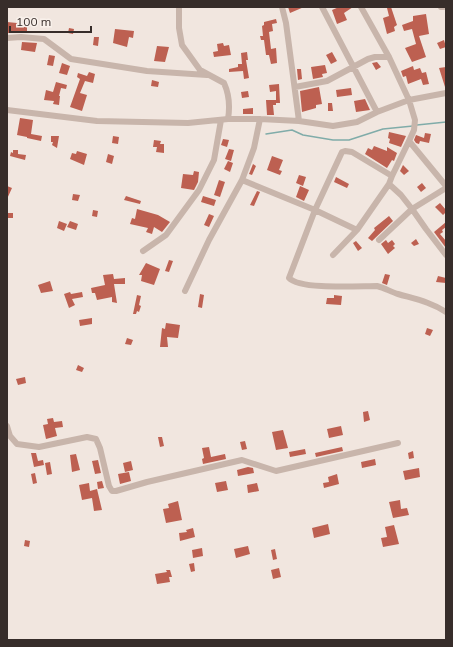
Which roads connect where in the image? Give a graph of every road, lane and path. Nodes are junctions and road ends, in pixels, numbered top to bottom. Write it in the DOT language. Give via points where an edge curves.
graph roads {
  1 [pos="179,7"];
  2 [pos="282,7"];
  3 [pos="322,7"];
  4 [pos="361,7"];
  5 [pos="441,7"];
  6 [pos="444,7"];
  7 [pos="7,38"];
  8 [pos="389,57"];
  9 [pos="354,68"];
  10 [pos="207,75"];
  11 [pos="295,87"];
  12 [pos="446,93"];
  13 [pos="409,100"];
  14 [pos="7,110"];
  15 [pos="377,112"];
  16 [pos="260,119"];
  17 [pos="224,120"];
  18 [pos="299,121"];
  19 [pos="409,141"];
  20 [pos="392,176"];
  21 [pos="242,180"];
  22 [pos="389,184"];
  23 [pos="446,187"];
  24 [pos="412,209"];
  25 [pos="315,210"];
  26 [pos="357,230"];
  27 [pos="379,240"];
  28 [pos="143,251"];
  29 [pos="333,255"];
  30 [pos="446,255"];
  31 [pos="185,291"];
  32 [pos="446,312"];
  33 [pos="7,426"];
  34 [pos="398,443"];
  1 -- 10 [label="street" via="182,45 200,70"];
  2 -- 11 [label="street"];
  3 -- 9 [label="street"];
  4 -- 8 [label="street"];
  5 -- 6 [label="street"];
  7 -- 10 [label="street" via="44,39 71,59 147,71"];
  8 -- 9 [label="street" via="375,57 357,64"];
  8 -- 13 [label="street"];
  9 -- 11 [label="street" via="327,81"];
  9 -- 15 [label="street"];
  10 -- 17 [label="street" via="224,83 229,111"];
  11 -- 18 [label="street"];
  12 -- 13 [label="street"];
  13 -- 15 [label="street"];
  13 -- 19 [label="street" via="415,120"];
  14 -- 17 [label="street" via="97,121 188,123"];
  15 -- 18 [label="street" via="357,122 333,126"];
  16 -- 17 [label="street"];
  16 -- 18 [label="street"];
  16 -- 21 [label="street" via="254,148"];
  17 -- 28 [label="street" via="214,160 199,190 166,235"];
  19 -- 20 [label="street"];
  19 -- 23 [label="street"];
  20 -- 22 [label="street"];
  20 -- 25 [label="street" via="352,152 342,152"];
  21 -- 25 [label="street"];
  21 -- 31 [label="street"];
  22 -- 24 [label="street"];
  22 -- 26 [label="street"];
  23 -- 24 [label="street"];
  24 -- 27 [label="street"];
  24 -- 30 [label="street"];
  25 -- 26 [label="street"];
  25 -- 32 [label="street" via="289,276 291,280 313,286 377,286 439,307"];
  26 -- 29 [label="street"];
  33 -- 34 [label="street" via="10,436 17,444 39,447 87,436 96,439 112,491 242,460 276,471"];
}
